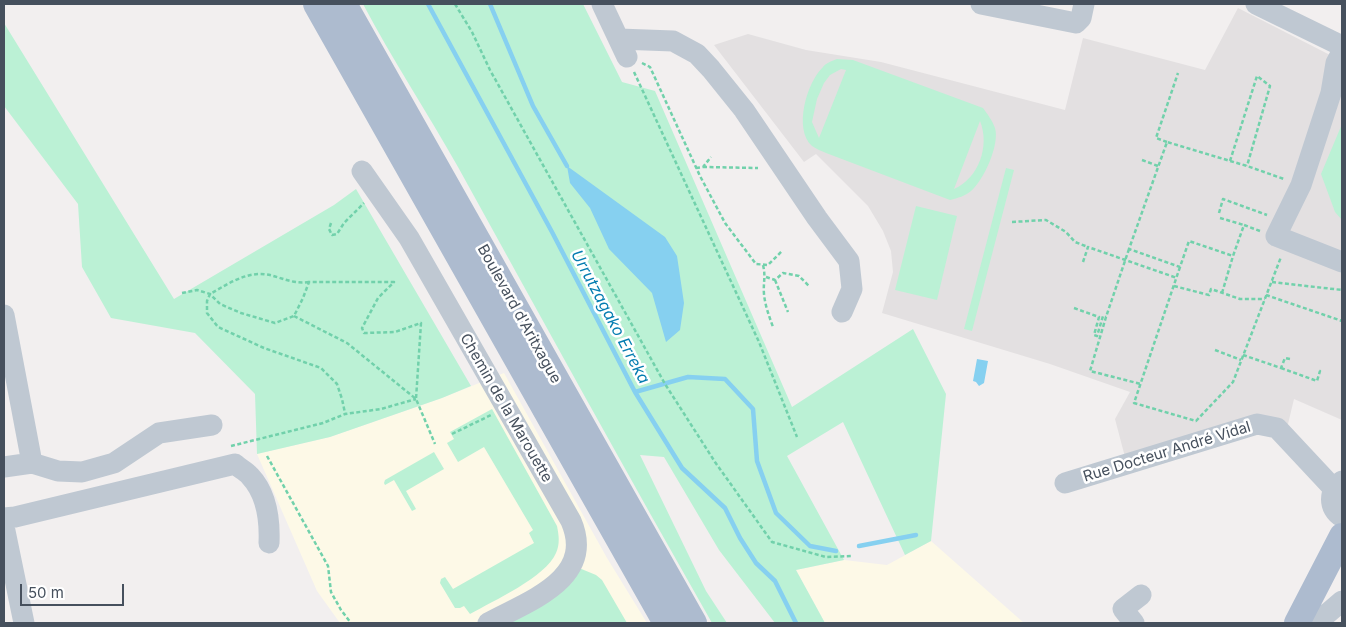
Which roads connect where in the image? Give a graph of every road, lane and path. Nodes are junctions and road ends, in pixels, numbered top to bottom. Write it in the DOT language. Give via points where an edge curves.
graph roads {
  1 [pos="316,4"];
  2 [pos="344,4"];
  3 [pos="454,4"];
  4 [pos="602,4"];
  5 [pos="981,4"];
  6 [pos="1084,4"];
  7 [pos="1256,4"];
  8 [pos="1342,46"];
  9 [pos="623,48"];
  10 [pos="1342,52"];
  11 [pos="1178,73"];
  12 [pos="1166,142"];
  13 [pos="711,157"];
  14 [pos="1142,160"];
  15 [pos="1230,161"];
  16 [pos="1158,166"];
  17 [pos="1248,166"];
  18 [pos="703,167"];
  19 [pos="696,168"];
  20 [pos="758,168"];
  21 [pos="362,170"];
  22 [pos="1301,185"];
  23 [pos="376,190"];
  24 [pos="1219,213"];
  25 [pos="1220,218"];
  26 [pos="1012,222"];
  27 [pos="331,223"];
  28 [pos="1244,226"];
  29 [pos="1282,233"];
  30 [pos="1088,247"];
  31 [pos="1129,249"];
  32 [pos="782,250"];
  33 [pos="1233,256"];
  34 [pos="1126,259"];
  35 [pos="1083,262"];
  36 [pos="1342,262"];
  37 [pos="763,265"];
  38 [pos="1180,267"];
  39 [pos="766,277"];
  40 [pos="1177,278"];
  41 [pos="775,280"];
  42 [pos="309,282"];
  43 [pos="1271,282"];
  44 [pos="1174,286"];
  45 [pos="810,287"];
  46 [pos="1342,290"];
  47 [pos="1222,293"];
  48 [pos="182,294"];
  49 [pos="210,294"];
  50 [pos="1266,297"];
  51 [pos="1074,308"];
  52 [pos="788,312"];
  53 [pos="842,312"];
  54 [pos="4,315"];
  55 [pos="294,316"];
  56 [pos="1106,317"];
  57 [pos="1342,321"];
  58 [pos="773,327"];
  59 [pos="1215,350"];
  60 [pos="1243,355"];
  61 [pos="1290,359"];
  62 [pos="1242,360"];
  63 [pos="1281,368"];
  64 [pos="1318,370"];
  65 [pos="1141,384"];
  66 [pos="416,399"];
  67 [pos="496,412"];
  68 [pos="345,414"];
  69 [pos="212,425"];
  70 [pos="452,434"];
  71 [pos="798,436"];
  72 [pos="435,444"];
  73 [pos="228,447"];
  74 [pos="267,456"];
  75 [pos="32,463"];
  76 [pos="4,467"];
  77 [pos="1065,483"];
  78 [pos="1338,485"];
  79 [pos="1342,517"];
  80 [pos="4,518"];
  81 [pos="4,526"];
  82 [pos="1342,536"];
  83 [pos="269,543"];
  84 [pos="851,556"];
  85 [pos="1342,570"];
  86 [pos="1141,595"];
  87 [pos="1342,601"];
  88 [pos="1309,621"];
  89 [pos="24,623"];
  90 [pos="351,623"];
  91 [pos="488,623"];
  92 [pos="666,623"];
  93 [pos="694,623"];
  94 [pos="1134,623"];
  1 -- 92 [label="main road, Boulevard d'Aritxague"];
  2 -- 93 [label="main road, Boulevard d'Aritxague"];
  3 -- 84 [label="path" via="666,384 715,462 772,542 826,557"];
  4 -- 9 [label="street"];
  5 -- 6 [label="street" via="1076,23 1081,18"];
  7 -- 8 [label="street"];
  9 -- 19 [label="path" via="650,66"];
  9 -- 53 [label="street" via="673,42 697,54 711,69 744,110 849,261 852,289"];
  9 -- 71 [label="path" via="759,342"];
  10 -- 22 [label="street"];
  11 -- 12 [label="path" via="1156,138"];
  12 -- 15 [label="path"];
  12 -- 16 [label="path"];
  13 -- 18 [label="path"];
  14 -- 16 [label="path"];
  15 -- 17 [label="path"];
  15 -- 17 [label="path" via="1257,76 1270,86"];
  16 -- 31 [label="path"];
  17 -- 22 [label="path"];
  18 -- 19 [label="path"];
  18 -- 20 [label="path"];
  19 -- 37 [label="path" via="725,223 756,264"];
  21 -- 23 [label="street, Chemin de la Marouette"];
  22 -- 29 [label="street"];
  23 -- 27 [label="path" via="344,223 338,234 332,235 328,229"];
  23 -- 91 [label="street, Chemin de la Marouette" via="409,238 576,534 574,561 562,579"];
  24 -- 29 [label="path" via="1223,200"];
  25 -- 28 [label="path"];
  26 -- 30 [label="path" via="1046,220 1066,232 1075,242"];
  28 -- 29 [label="path"];
  28 -- 33 [label="path"];
  29 -- 36 [label="street"];
  29 -- 43 [label="path"];
  30 -- 34 [label="path"];
  30 -- 35 [label="path"];
  31 -- 34 [label="path"];
  31 -- 38 [label="path"];
  32 -- 37 [label="path" via="768,266"];
  33 -- 38 [label="path" via="1189,241"];
  33 -- 47 [label="path"];
  34 -- 40 [label="path"];
  34 -- 56 [label="path"];
  37 -- 39 [label="path"];
  38 -- 40 [label="path"];
  39 -- 41 [label="path"];
  39 -- 58 [label="path" via="764,294"];
  40 -- 44 [label="path"];
  41 -- 45 [label="path" via="783,273 799,276"];
  41 -- 52 [label="path"];
  42 -- 49 [label="path" via="290,282 258,274 241,278"];
  42 -- 55 [label="path"];
  42 -- 66 [label="path" via="394,282 378,298 362,328 364,333 395,332 421,323"];
  43 -- 46 [label="path"];
  43 -- 50 [label="path"];
  44 -- 47 [label="path" via="1209,295 1211,289"];
  44 -- 65 [label="path"];
  47 -- 50 [label="path" via="1240,299"];
  48 -- 49 [label="path" via="197,290"];
  49 -- 55 [label="path" via="220,304 275,323"];
  49 -- 68 [label="path" via="207,312 218,326 264,348 321,368 337,384"];
  50 -- 57 [label="path"];
  50 -- 60 [label="path"];
  51 -- 56 [label="path" via="1099,317 1094,335 1097,336 1103,316"];
  54 -- 75 [label="street"];
  55 -- 66 [label="path" via="347,343"];
  56 -- 65 [label="path" via="1090,371"];
  59 -- 62 [label="path"];
  60 -- 62 [label="path"];
  60 -- 63 [label="path"];
  61 -- 63 [label="path" via="1285,358"];
  62 -- 65 [label="path" via="1233,382 1196,421 1134,403"];
  63 -- 64 [label="path" via="1317,381"];
  66 -- 68 [label="path" via="382,410"];
  66 -- 72 [label="path"];
  67 -- 70 [label="path"];
  68 -- 73 [label="path" via="323,423"];
  69 -- 75 [label="street" via="159,433 114,463 82,472 58,471"];
  74 -- 90 [label="path" via="328,566 331,592"];
  75 -- 76 [label="street"];
  77 -- 78 [label="street, Rue Docteur André Vidal" via="1257,424 1277,428"];
  78 -- 79 [label="street, Rue Docteur André Vidal" via="1332,495 1332,505"];
  80 -- 83 [label="street" via="234,464 250,476 264,499 270,526"];
  81 -- 89 [label="street"];
  82 -- 88 [label="main road"];
  85 -- 88 [label="main road"];
  86 -- 94 [label="street" via="1123,609"];
  87 -- 88 [label="street" via="1328,613"];
}
